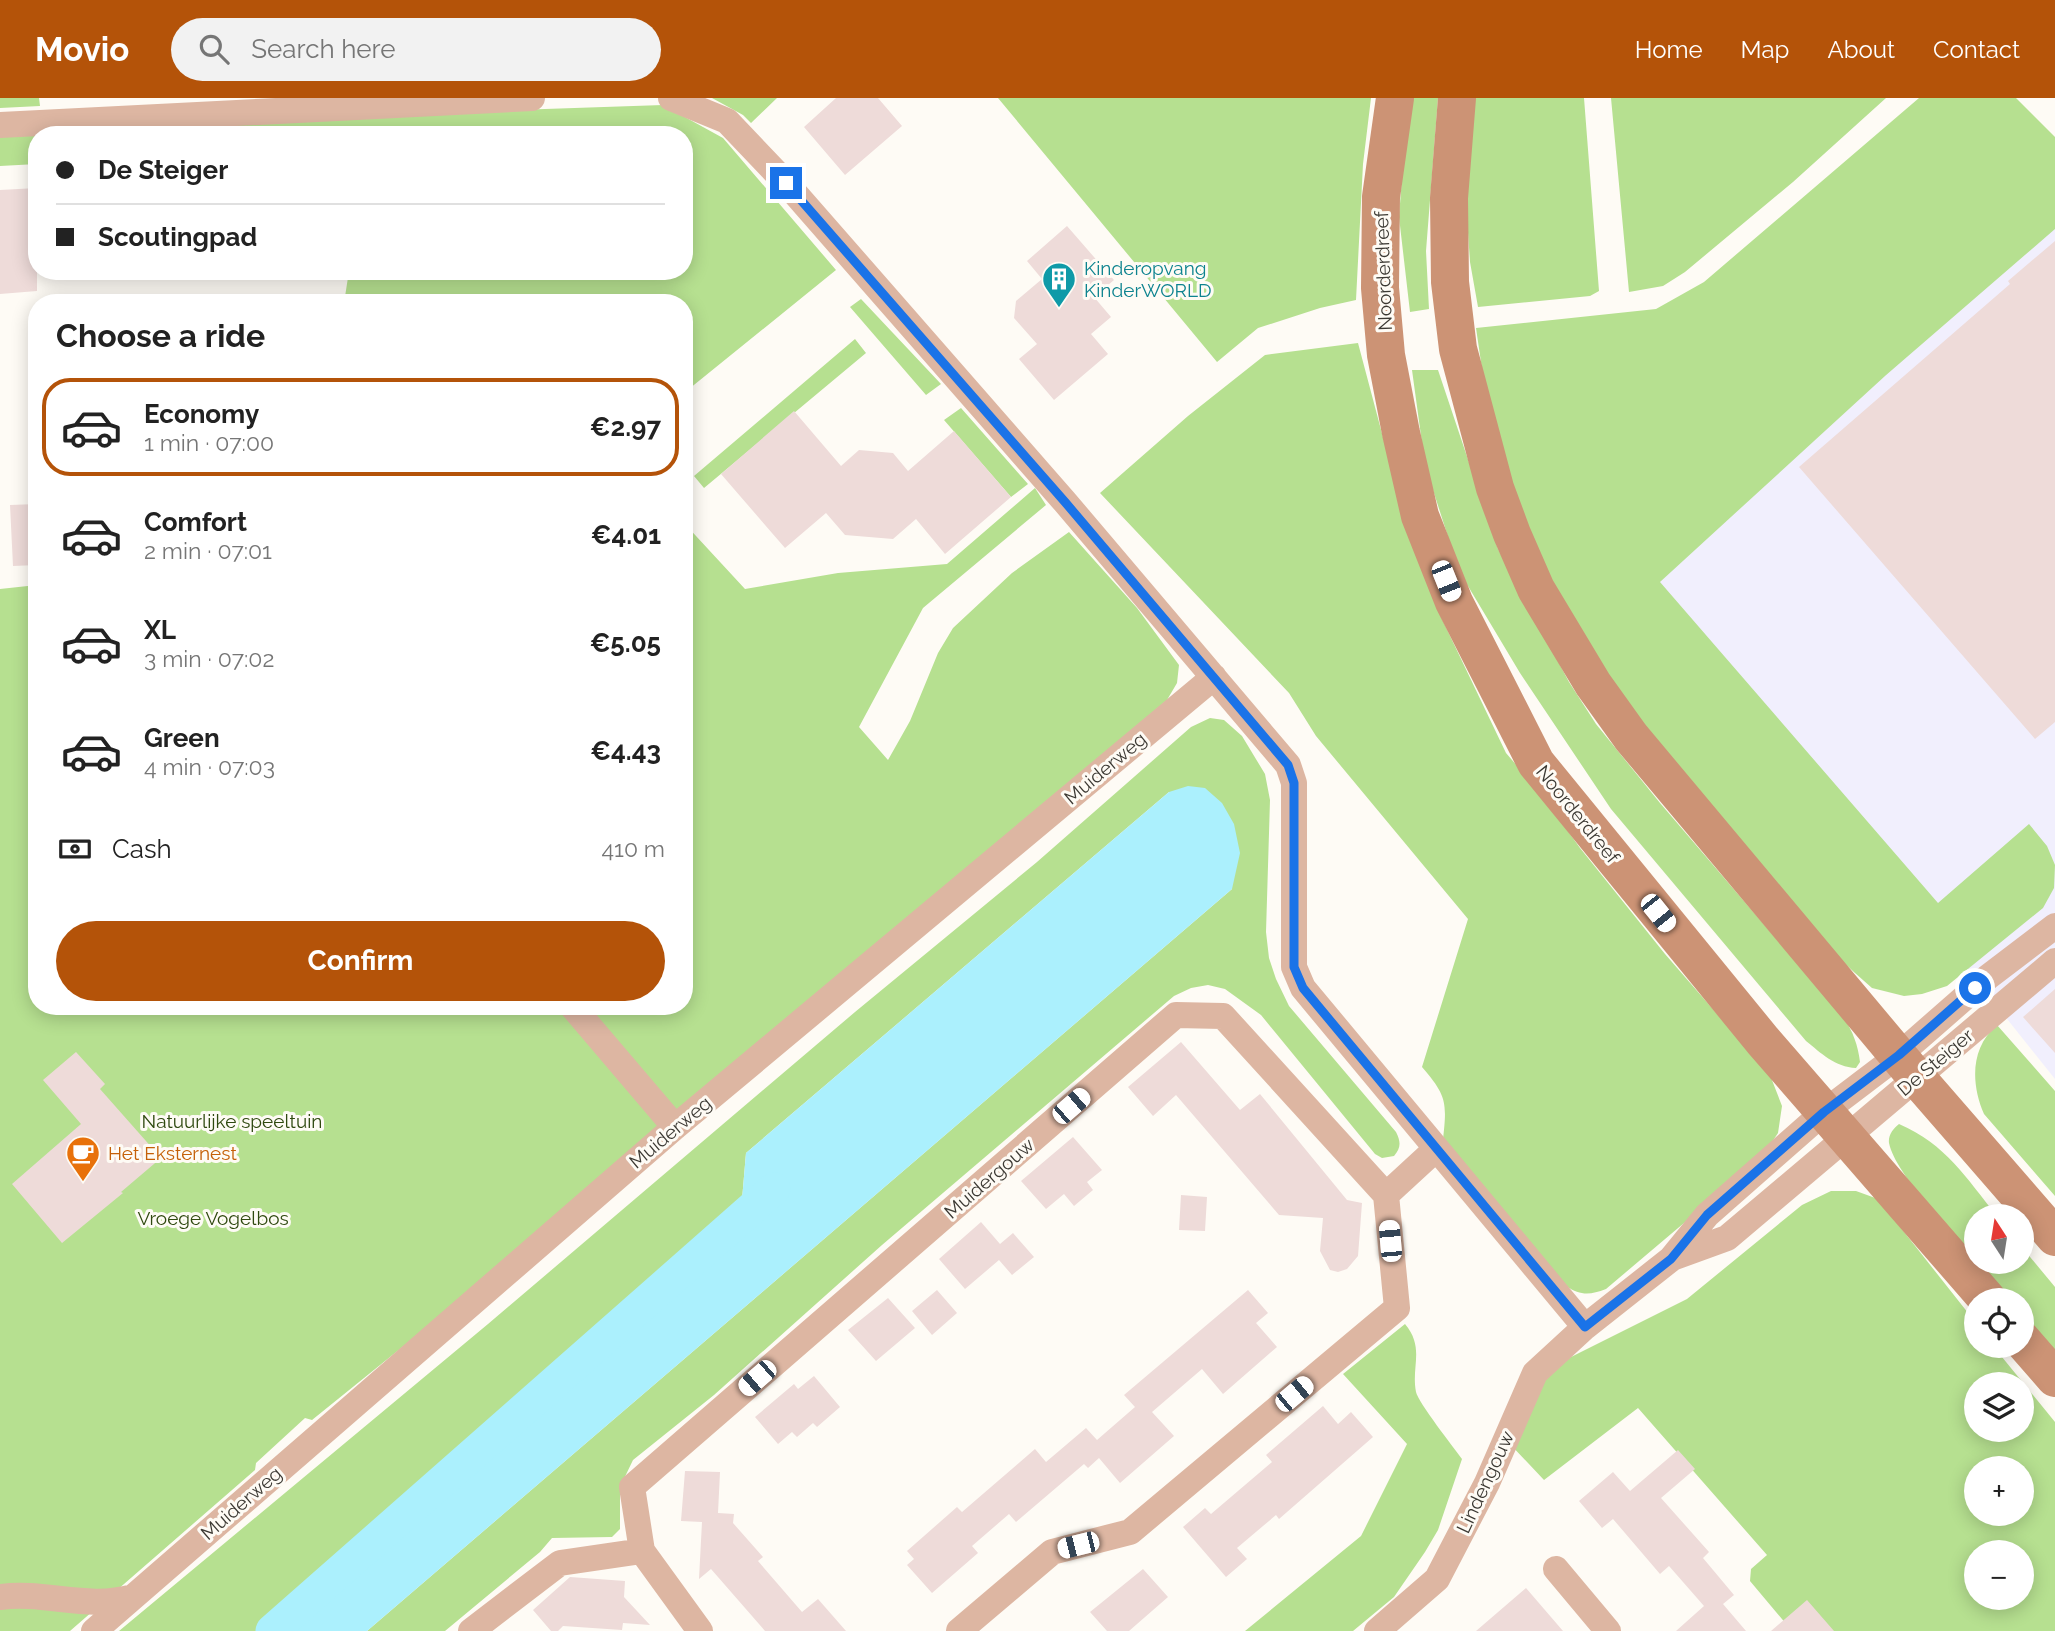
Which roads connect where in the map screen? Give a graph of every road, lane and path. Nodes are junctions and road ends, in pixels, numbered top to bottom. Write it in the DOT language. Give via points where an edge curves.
graph roads {
  1 [pos="532,98"];
  2 [pos="671,98"];
  3 [pos="1395,98"];
  4 [pos="1457,98"];
  5 [pos="0,125"];
  6 [pos="1214,677"];
  7 [pos="2055,926"];
  8 [pos="2055,961"];
  9 [pos="580,1015"];
  10 [pos="1907,1066"];
  11 [pos="1836,1125"];
  12 [pos="675,1127"];
  13 [pos="1436,1149"];
  14 [pos="1386,1195"];
  15 [pos="2055,1237"];
  16 [pos="1671,1259"];
  17 [pos="1977,1288"];
  18 [pos="1585,1327"];
  19 [pos="2034,1354"];
  20 [pos="2055,1378"];
  21 [pos="642,1551"];
  22 [pos="1556,1569"];
  23 [pos="134,1596"];
  24 [pos="0,1597"];
  25 [pos="94,1631"];
  26 [pos="471,1631"];
  27 [pos="700,1631"];
  28 [pos="959,1631"];
  29 [pos="1377,1631"];
  30 [pos="1608,1631"];
  1 -- 5 [label="street"];
  2 -- 6 [label="street" via="727,121 786,183"];
  3 -- 11 [label="main road, Noorderdreef" via="1381,197 1380,288 1386,355 1420,516 1454,602 1536,763"];
  4 -- 10 [label="main road" via="1449,198 1458,349 1495,488 1536,589 1631,737"];
  6 -- 12 [label="street, Muiderweg"];
  6 -- 13 [label="street" via="1288,765 1294,783 1294,967 1303,988"];
  7 -- 10 [label="street, De Steiger" via="1988,977"];
  8 -- 10 [label="street, De Steiger"];
  9 -- 12 [label="street"];
  10 -- 11 [label="street, De Steiger"];
  10 -- 11 [label="street, Lindengouw"];
  10 -- 15 [label="main road"];
  11 -- 16 [label="street, Lindengouw" via="1707,1215"];
  11 -- 16 [label="street, Lindengouw" via="1727,1238"];
  11 -- 17 [label="main road, Noorderdreef"];
  12 -- 23 [label="street, Muiderweg"];
  13 -- 14 [label="street"];
  13 -- 18 [label="street"];
  14 -- 21 [label="street, Muidergouw" via="1223,1016 1176,1015 632,1487"];
  14 -- 28 [label="street" via="1396,1308 1130,1532 1052,1552"];
  16 -- 18 [label="street, Lindengouw"];
  18 -- 29 [label="street, Lindengouw" via="1535,1373 1487,1483 1437,1579"];
  19 -- 20 [label="main road"];
  21 -- 26 [label="street" via="561,1563"];
  21 -- 27 [label="street, Muidergouw"];
  22 -- 30 [label="street"];
  23 -- 24 [label="street" via="93,1603"];
  23 -- 25 [label="street, Muiderweg"];
}
